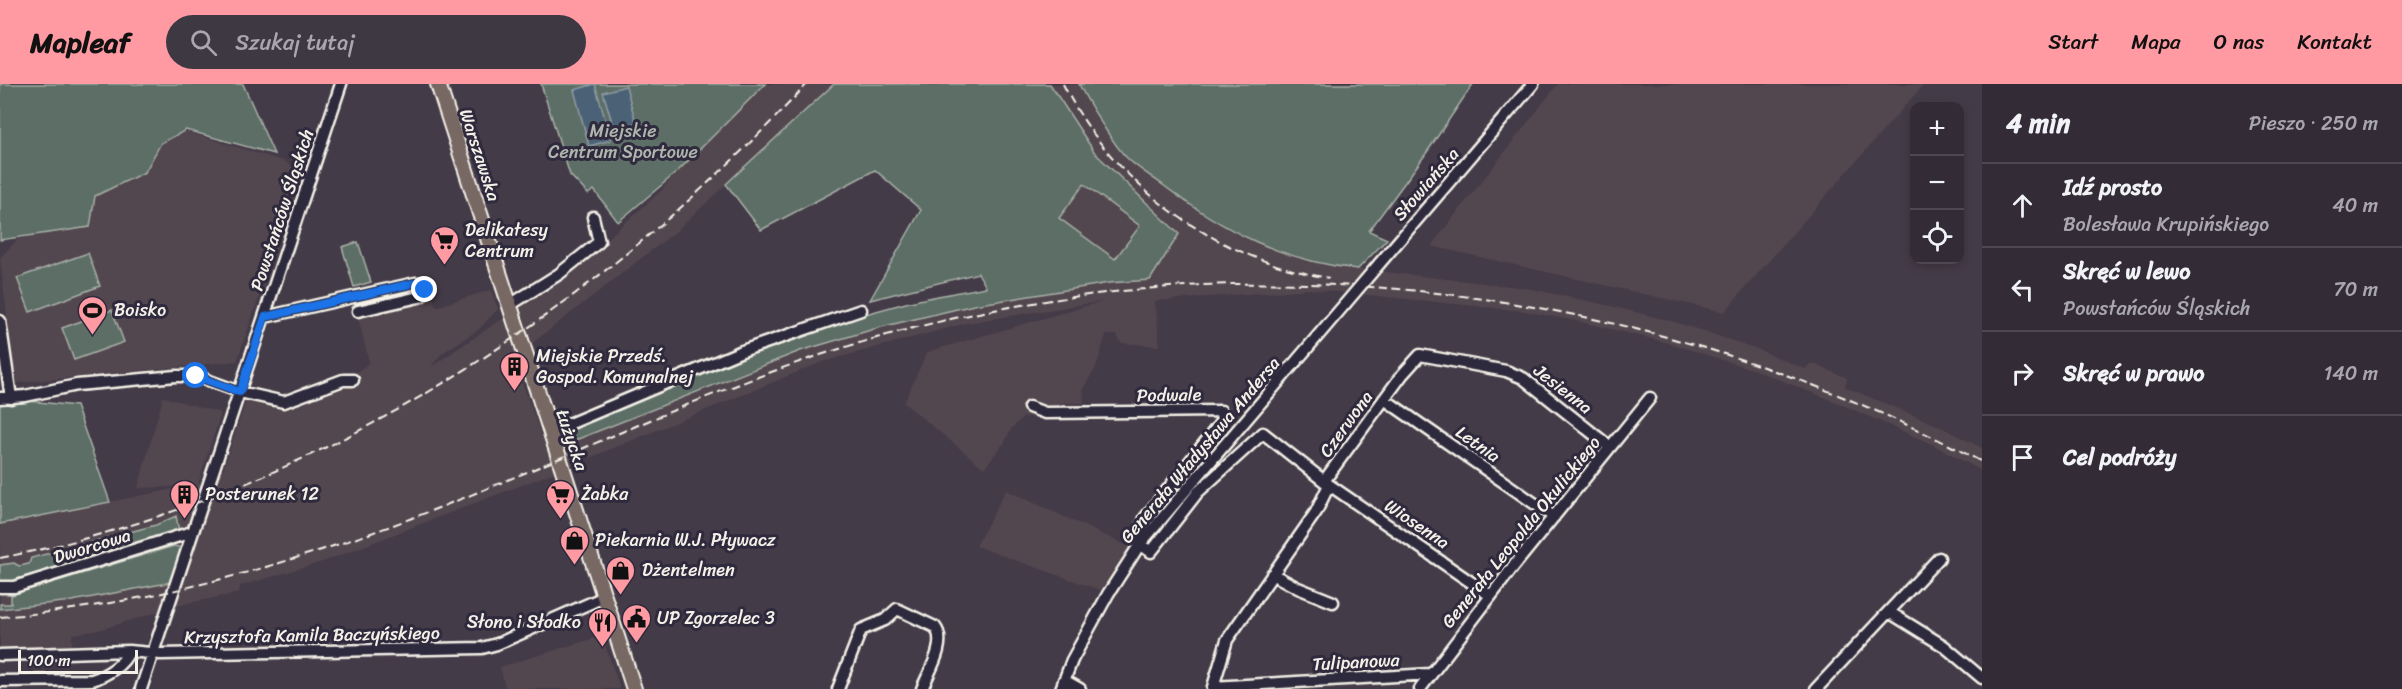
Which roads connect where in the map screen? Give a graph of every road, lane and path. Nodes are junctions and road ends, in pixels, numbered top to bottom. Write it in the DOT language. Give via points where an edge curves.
graph roads {
  1 [pos="341,84"];
  2 [pos="438,84"];
  3 [pos="1533,84"];
  4 [pos="593,217"];
  5 [pos="1345,304"];
  6 [pos="510,305"];
  7 [pos="861,310"];
  8 [pos="358,311"];
  9 [pos="265,317"];
  10 [pos="0,321"];
  11 [pos="1420,356"];
  12 [pos="353,380"];
  13 [pos="240,392"];
  14 [pos="5,398"];
  15 [pos="1650,398"];
  16 [pos="1384,399"];
  17 [pos="1029,407"];
  18 [pos="550,432"];
  19 [pos="1610,447"];
  20 [pos="1327,483"];
  21 [pos="1554,517"];
  22 [pos="192,532"];
  23 [pos="1140,544"];
  24 [pos="1939,558"];
  25 [pos="1272,574"];
  26 [pos="0,587"];
  27 [pos="1491,596"];
  28 [pos="604,597"];
  29 [pos="1333,602"];
  30 [pos="1889,612"];
  31 [pos="129,651"];
  32 [pos="154,653"];
  33 [pos="0,655"];
  34 [pos="1430,674"];
  35 [pos="1982,678"];
  36 [pos="0,681"];
  37 [pos="1062,685"];
  38 [pos="1213,688"];
  39 [pos="141,689"];
  40 [pos="634,689"];
  41 [pos="838,689"];
  42 [pos="922,689"];
  43 [pos="1080,689"];
  44 [pos="1420,689"];
  45 [pos="1816,689"];
  1 -- 9 [label="street, Powstańców Śląskich"];
  2 -- 6 [label="main road, Warszawska"];
  3 -- 5 [label="street, Słowiańska, bridge"];
  4 -- 6 [label="street" via="599,242 560,274"];
  5 -- 23 [label="street, Generała Władysława Andersa"];
  6 -- 18 [label="main road, Łużycka"];
  7 -- 18 [label="street" via="742,351"];
  8 -- 9 [label="street" via="419,297 425,286 415,283"];
  9 -- 13 [label="street, Powstańców Śląskich"];
  10 -- 14 [label="street"];
  11 -- 16 [label="street, Czerwona"];
  11 -- 19 [label="street, Jesienna" via="1506,371 1523,378"];
  12 -- 13 [label="street" via="343,380 284,402"];
  13 -- 14 [label="street" via="196,376 176,376 77,385"];
  13 -- 22 [label="street, Powstańców Śląskich"];
  15 -- 19 [label="street, Generała Leopolda Okulickiego"];
  16 -- 20 [label="street, Czerwona"];
  16 -- 21 [label="street, Letnia"];
  17 -- 23 [label="street, Podwale" via="1045,413 1221,411 1222,421 1145,518"];
  18 -- 28 [label="main road, Łużycka"];
  19 -- 21 [label="street, Generała Leopolda Okulickiego"];
  20 -- 23 [label="street, Czerwona" via="1263,433 1198,492 1151,552"];
  20 -- 25 [label="street" via="1316,512"];
  20 -- 27 [label="street, Wiosenna"];
  21 -- 27 [label="street, Generała Leopolda Okulickiego"];
  22 -- 26 [label="street, Dworcowa" via="15,587"];
  22 -- 32 [label="street, Powstańców Śląskich"];
  23 -- 37 [label="street, Generała Władysława Andersa" via="1108,594"];
  24 -- 30 [label="street"];
  25 -- 29 [label="street"];
  25 -- 38 [label="street" via="1227,640"];
  27 -- 34 [label="street, Generała Leopolda Okulickiego"];
  28 -- 32 [label="street, Krzysztofa Kamila Baczyńskiego" via="482,648"];
  28 -- 40 [label="main road, Łużycka"];
  30 -- 35 [label="street" via="1944,646"];
  30 -- 45 [label="street"];
  31 -- 32 [label="street, Krzysztofa Kamila Baczyńskiego"];
  31 -- 33 [label="street, Krzysztofa Kamila Baczyńskiego"];
  31 -- 36 [label="street" via="119,664 92,680"];
  32 -- 39 [label="street, Powstańców Śląskich"];
  34 -- 38 [label="street, Tulipanowa"];
  34 -- 44 [label="street, Generała Leopolda Okulickiego"];
  37 -- 43 [label="street"];
  41 -- 42 [label="street" via="861,630 885,620 897,609 935,627 940,637"];
}
